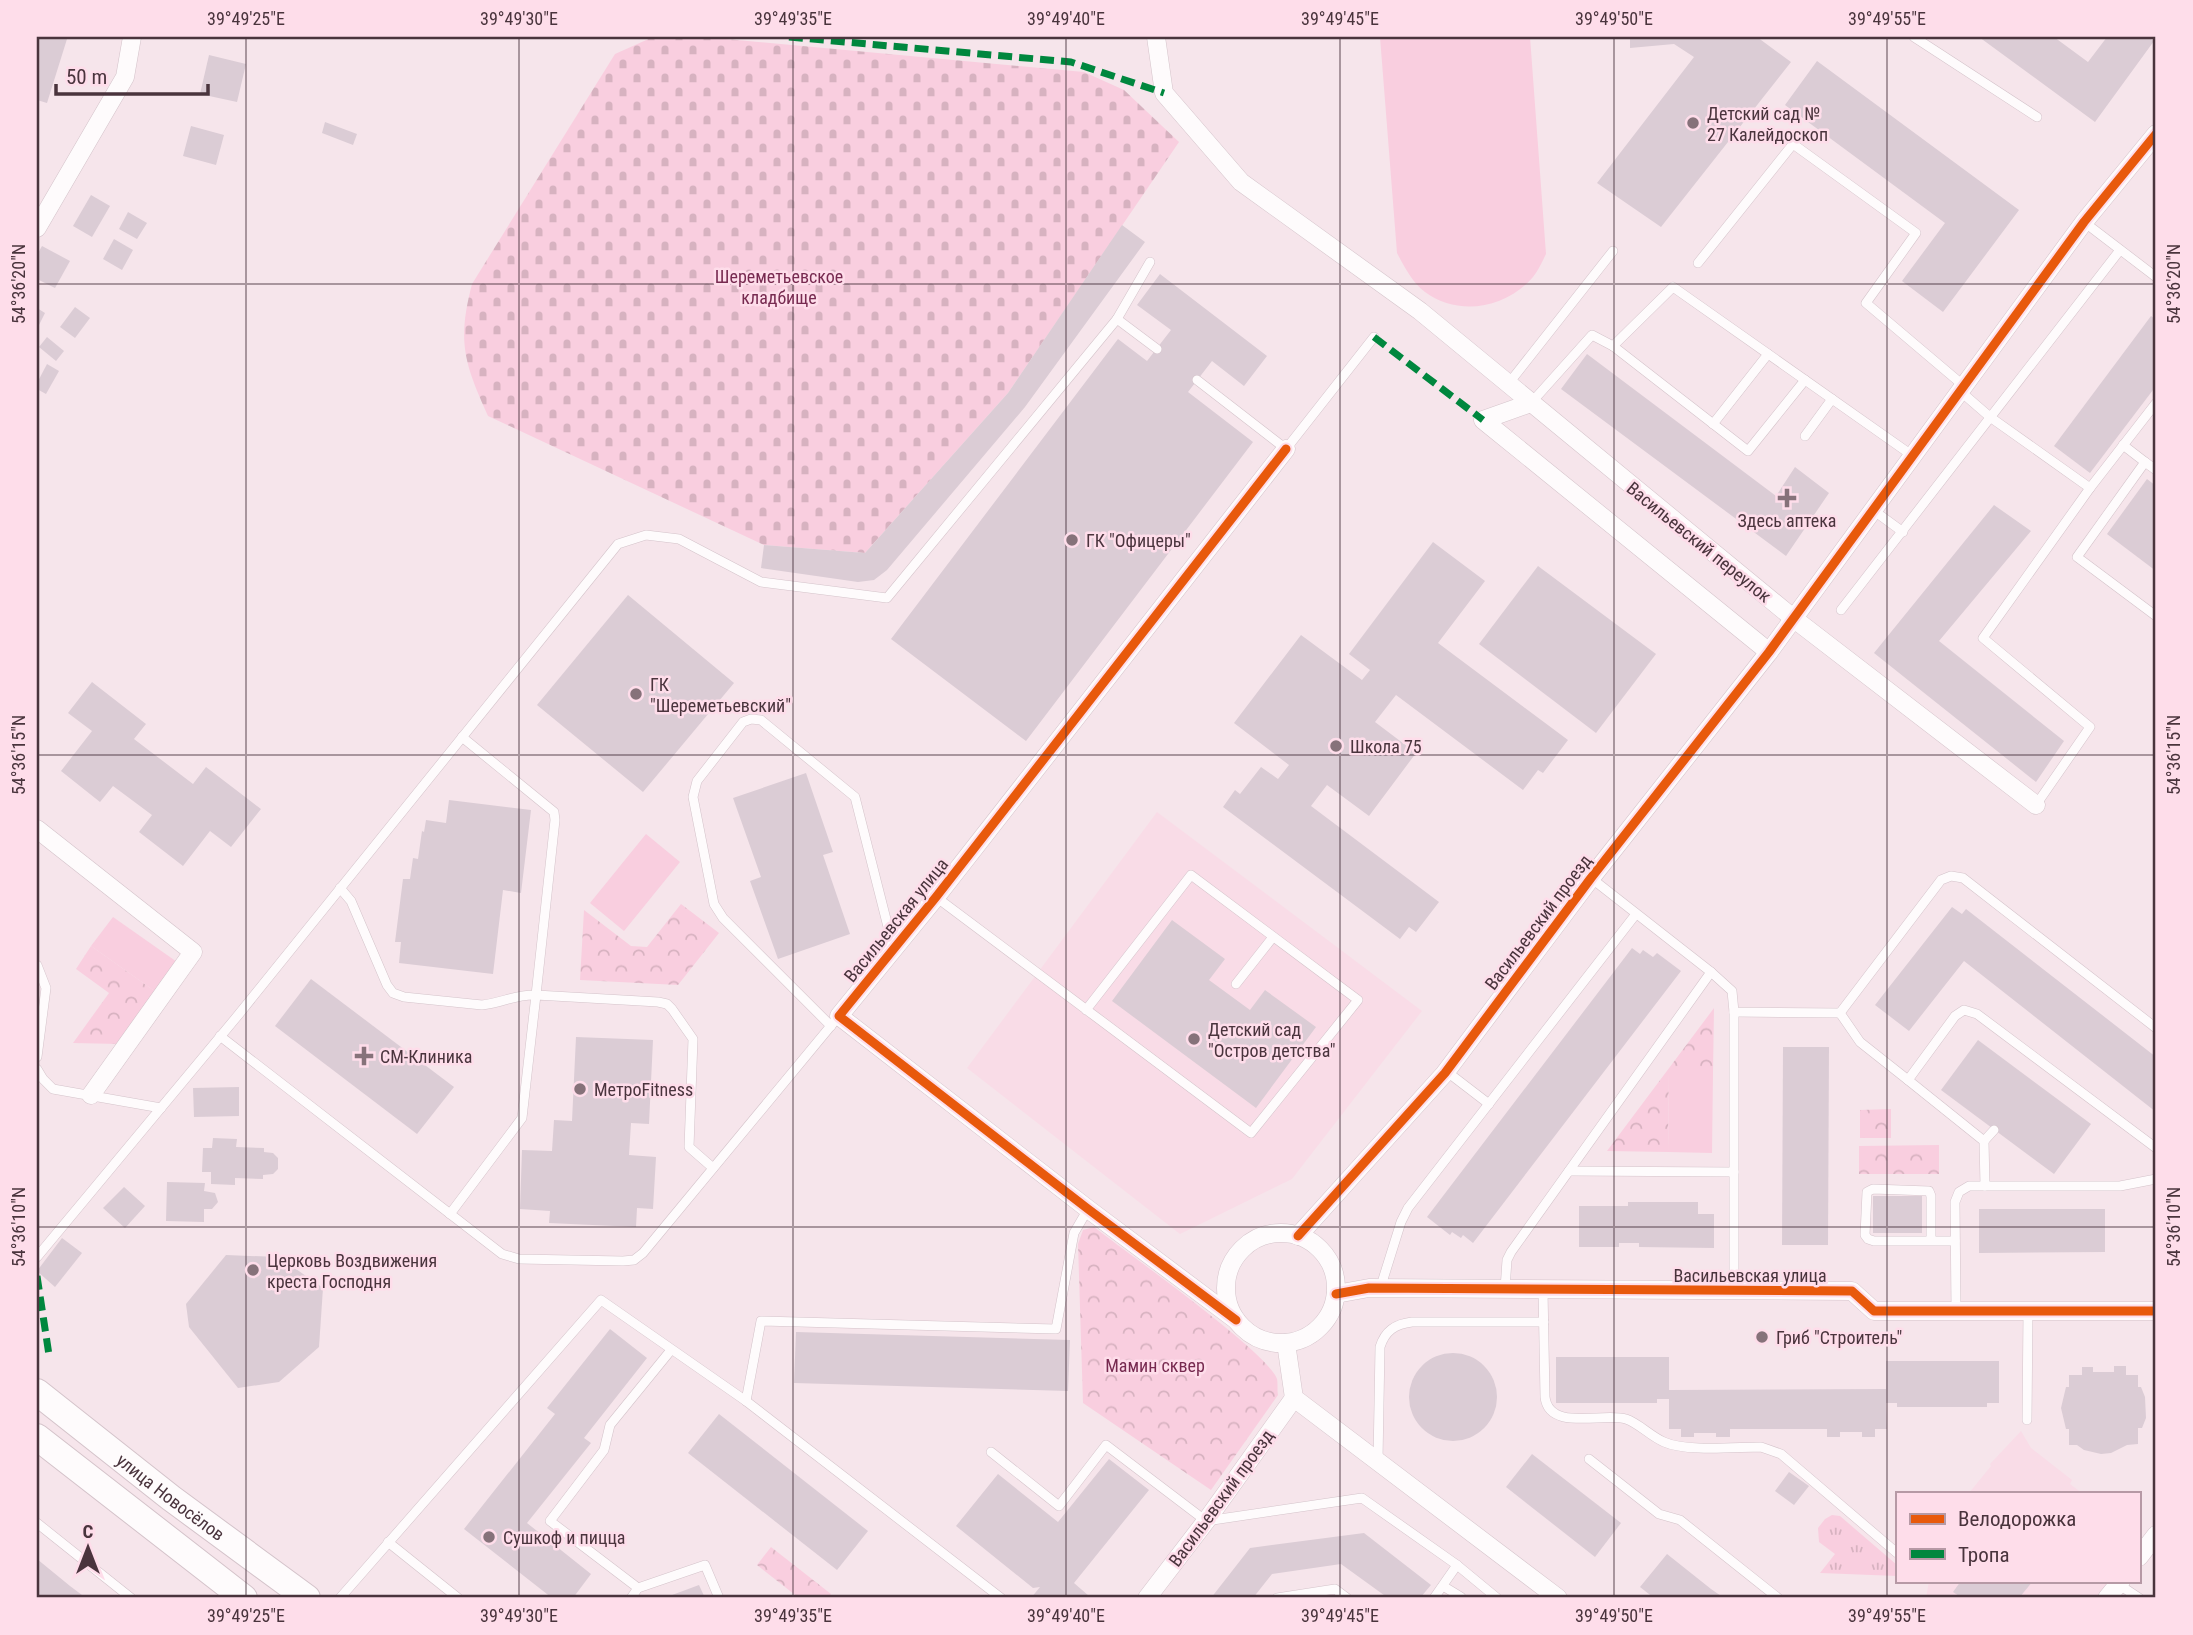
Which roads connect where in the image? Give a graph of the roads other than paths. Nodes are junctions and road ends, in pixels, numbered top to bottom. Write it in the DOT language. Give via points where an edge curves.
graph roads {
  1 [pos="132,37"];
  2 [pos="1156,37"];
  3 [pos="1914,37"];
  4 [pos="2037,117"];
  5 [pos="2156,134"];
  6 [pos="2084,222"];
  7 [pos="37,228"];
  8 [pos="2120,250"];
  9 [pos="1614,251"];
  10 [pos="1150,262"];
  11 [pos="1698,263"];
  12 [pos="2156,277"];
  13 [pos="1117,319"];
  14 [pos="1374,337"];
  15 [pos="1613,346"];
  16 [pos="1157,349"];
  17 [pos="1768,354"];
  18 [pos="1197,380"];
  19 [pos="1805,380"];
  20 [pos="1509,383"];
  21 [pos="1962,389"];
  22 [pos="1832,399"];
  23 [pos="1531,403"];
  24 [pos="2156,403"];
  25 [pos="1990,417"];
  26 [pos="1713,424"];
  27 [pos="1805,436"];
  28 [pos="2123,444"];
  29 [pos="1286,449"];
  30 [pos="1913,456"];
  31 [pos="2145,462"];
  32 [pos="2156,470"];
  33 [pos="2090,488"];
  34 [pos="1873,510"];
  35 [pos="1903,532"];
  36 [pos="1841,610"];
  37 [pos="2156,616"];
  38 [pos="1793,618"];
  39 [pos="1769,652"];
  40 [pos="462,737"];
  41 [pos="2036,805"];
  42 [pos="37,829"];
  43 [pos="1591,878"];
  44 [pos="341,888"];
  45 [pos="936,897"];
  46 [pos="1636,914"];
  47 [pos="1273,937"];
  48 [pos="900,941"];
  49 [pos="37,965"];
  50 [pos="1711,972"];
  51 [pos="1236,985"];
  52 [pos="536,995"];
  53 [pos="1086,1010"];
  54 [pos="1734,1012"];
  55 [pos="1840,1013"];
  56 [pos="835,1021"];
  57 [pos="2156,1028"];
  58 [pos="220,1036"];
  59 [pos="37,1057"];
  60 [pos="37,1069"];
  61 [pos="1446,1071"];
  62 [pos="1908,1080"];
  63 [pos="91,1096"];
  64 [pos="1489,1104"];
  65 [pos="161,1108"];
  66 [pos="1994,1130"];
  67 [pos="1984,1141"];
  68 [pos="2156,1148"];
  69 [pos="713,1168"];
  70 [pos="1569,1171"];
  71 [pos="1734,1172"];
  72 [pos="2156,1179"];
  73 [pos="1985,1186"];
  74 [pos="1088,1209"];
  75 [pos="450,1214"];
  76 [pos="1298,1236"];
  77 [pos="1931,1241"];
  78 [pos="1955,1241"];
  79 [pos="37,1257"];
  80 [pos="1380,1289"];
  81 [pos="1505,1289"];
  82 [pos="1544,1290"];
  83 [pos="1734,1291"];
  84 [pos="1336,1294"];
  85 [pos="1956,1311"];
  86 [pos="2028,1311"];
  87 [pos="2156,1311"];
  88 [pos="1236,1321"];
  89 [pos="1544,1322"];
  90 [pos="1286,1343"];
  91 [pos="671,1350"];
  92 [pos="37,1392"];
  93 [pos="1294,1398"];
  94 [pos="746,1401"];
  95 [pos="2027,1420"];
  96 [pos="37,1437"];
  97 [pos="991,1452"];
  98 [pos="1589,1459"];
  99 [pos="1378,1462"];
  100 [pos="1206,1521"];
  101 [pos="37,1524"];
  102 [pos="2156,1535"];
  103 [pos="388,1542"];
  104 [pos="1896,1552"];
  105 [pos="2140,1556"];
  106 [pos="1457,1565"];
  107 [pos="1443,1586"];
  108 [pos="638,1588"];
  109 [pos="2115,1588"];
  110 [pos="1461,1597"];
  111 [pos="131,1598"];
  112 [pos="244,1598"];
  113 [pos="307,1598"];
  114 [pos="340,1598"];
  115 [pos="458,1598"];
  116 [pos="631,1598"];
  117 [pos="719,1598"];
  118 [pos="1001,1598"];
  119 [pos="1147,1598"];
  120 [pos="1277,1598"];
  121 [pos="1347,1598"];
  122 [pos="1434,1598"];
  123 [pos="1497,1598"];
  124 [pos="1558,1598"];
  125 [pos="1778,1598"];
  126 [pos="2139,1598"];
  1 -- 7 [label="street" via="125,77"];
  2 -- 20 [label="street, Васильевский переулок" via="1164,93 1241,182 1420,311"];
  3 -- 4 [label="lane"];
  5 -- 6 [label="street, Васильевский проезд"];
  6 -- 8 [label="lane"];
  6 -- 21 [label="street, Васильевский проезд"];
  8 -- 12 [label="lane"];
  8 -- 25 [label="lane"];
  9 -- 20 [label="lane"];
  10 -- 13 [label="lane"];
  11 -- 21 [label="lane" via="1793,144 1916,233 1866,303"];
  13 -- 16 [label="lane"];
  13 -- 40 [label="lane" via="887,598 761,582 678,539 646,536 618,544"];
  14 -- 29 [label="lane"];
  15 -- 17 [label="lane" via="1672,287"];
  15 -- 23 [label="lane" via="1592,335"];
  15 -- 26 [label="lane"];
  17 -- 19 [label="lane"];
  17 -- 26 [label="lane"];
  18 -- 29 [label="lane"];
  19 -- 22 [label="lane"];
  19 -- 26 [label="lane" via="1748,451"];
  20 -- 23 [label="street, Васильевский переулок"];
  21 -- 25 [label="lane"];
  21 -- 30 [label="street, Васильевский проезд"];
  22 -- 27 [label="lane"];
  22 -- 30 [label="lane"];
  23 -- 38 [label="street, Васильевский переулок"];
  23 -- 39 [label="street" via="1483,420"];
  24 -- 28 [label="lane"];
  25 -- 33 [label="lane"];
  25 -- 35 [label="lane"];
  28 -- 31 [label="lane"];
  28 -- 33 [label="lane"];
  29 -- 45 [label="street, Васильевская улица"];
  30 -- 34 [label="street, Васильевский проезд"];
  31 -- 32 [label="lane"];
  31 -- 37 [label="lane" via="2077,556"];
  33 -- 41 [label="lane" via="1983,638 2090,727"];
  34 -- 35 [label="lane"];
  34 -- 38 [label="street, Васильевский проезд"];
  35 -- 36 [label="lane"];
  38 -- 39 [label="street, Васильевский проезд"];
  38 -- 41 [label="street, Васильевский переулок"];
  39 -- 43 [label="street, Васильевский проезд"];
  40 -- 44 [label="lane"];
  40 -- 52 [label="lane" via="554,812"];
  42 -- 63 [label="street" via="194,952"];
  43 -- 46 [label="lane"];
  43 -- 61 [label="street, Васильевский проезд"];
  44 -- 52 [label="lane" via="393,993 482,1004"];
  44 -- 58 [label="lane"];
  45 -- 48 [label="street, Васильевская улица"];
  45 -- 53 [label="lane"];
  46 -- 50 [label="lane"];
  46 -- 64 [label="lane"];
  47 -- 51 [label="lane"];
  47 -- 53 [label="lane" via="1191,875"];
  47 -- 53 [label="lane" via="1358,1000 1251,1133"];
  48 -- 56 [label="street, Васильевская улица"];
  48 -- 56 [label="lane" via="888,927 855,797 761,720 743,722 697,780 692,797 714,904 723,918"];
  49 -- 59 [label="lane" via="46,988"];
  50 -- 54 [label="lane" via="1732,991"];
  50 -- 70 [label="lane"];
  52 -- 69 [label="lane" via="658,1002 673,1009 693,1039 689,1147"];
  52 -- 75 [label="lane" via="522,1118"];
  54 -- 55 [label="lane"];
  54 -- 71 [label="lane"];
  55 -- 57 [label="lane" via="1941,880 1951,876 1963,878"];
  55 -- 62 [label="lane" via="1860,1042"];
  56 -- 69 [label="lane"];
  56 -- 74 [label="street"];
  58 -- 65 [label="lane"];
  58 -- 75 [label="lane"];
  60 -- 63 [label="lane" via="53,1089"];
  61 -- 64 [label="lane"];
  61 -- 76 [label="street, Васильевский проезд"];
  62 -- 67 [label="lane"];
  62 -- 68 [label="lane" via="1964,1010 1977,1014"];
  63 -- 65 [label="lane"];
  64 -- 80 [label="lane" via="1404,1215"];
  65 -- 79 [label="lane"];
  66 -- 67 [label="lane"];
  67 -- 73 [label="lane"];
  69 -- 75 [label="lane" via="634,1260 510,1258"];
  70 -- 71 [label="lane"];
  70 -- 81 [label="lane" via="1507,1260"];
  71 -- 83 [label="lane"];
  72 -- 73 [label="lane" via="2120,1186"];
  73 -- 78 [label="lane" via="1969,1186 1959,1192"];
  74 -- 88 [label="street"];
  74 -- 94 [label="lane" via="1074,1233 1056,1329 761,1321"];
  76 -- 84 [label="street" via="1327,1258"];
  76 -- 88 [label="street" via="1262,1236 1236,1256 1226,1289"];
  77 -- 77 [label="lane" via="1929,1191 1867,1192 1868,1239"];
  77 -- 78 [label="lane"];
  78 -- 85 [label="lane"];
  80 -- 81 [label="street, Васильевская улица"];
  80 -- 84 [label="street, Васильевская улица"];
  81 -- 82 [label="street, Васильевская улица"];
  82 -- 83 [label="street, Васильевская улица"];
  82 -- 89 [label="lane"];
  83 -- 85 [label="street, Васильевская улица" via="1852,1291 1874,1311"];
  84 -- 90 [label="street" via="1319,1327"];
  85 -- 86 [label="street, Васильевская улица"];
  86 -- 87 [label="street, Васильевская улица"];
  86 -- 95 [label="lane"];
  88 -- 90 [label="street" via="1250,1334"];
  89 -- 99 [label="lane" via="1412,1322 1401,1323 1384,1335"];
  89 -- 104 [label="lane" via="1545,1403 1553,1413 1566,1418 1625,1419 1665,1443 1772,1449"];
  90 -- 93 [label="street"];
  91 -- 94 [label="lane"];
  91 -- 103 [label="lane" via="601,1300"];
  91 -- 108 [label="lane" via="610,1425 604,1450 550,1521"];
  92 -- 113 [label="main road, улица Новосёлов"];
  93 -- 99 [label="street"];
  93 -- 100 [label="street, Васильевский проезд"];
  94 -- 118 [label="lane"];
  96 -- 112 [label="main road, улица Новосёлов"];
  97 -- 100 [label="lane" via="1059,1506 1106,1445"];
  98 -- 125 [label="lane" via="1659,1514 1680,1520"];
  99 -- 124 [label="street"];
  100 -- 106 [label="lane" via="1362,1498"];
  100 -- 119 [label="street, Васильевский проезд"];
  101 -- 111 [label="lane"];
  102 -- 105 [label="street"];
  103 -- 114 [label="lane"];
  103 -- 115 [label="lane"];
  106 -- 107 [label="lane"];
  106 -- 123 [label="lane"];
  107 -- 110 [label="lane"];
  107 -- 122 [label="lane"];
  108 -- 116 [label="lane"];
  108 -- 117 [label="lane" via="705,1565"];
  109 -- 126 [label="lane"];
  120 -- 121 [label="lane" via="1335,1589"];
}
